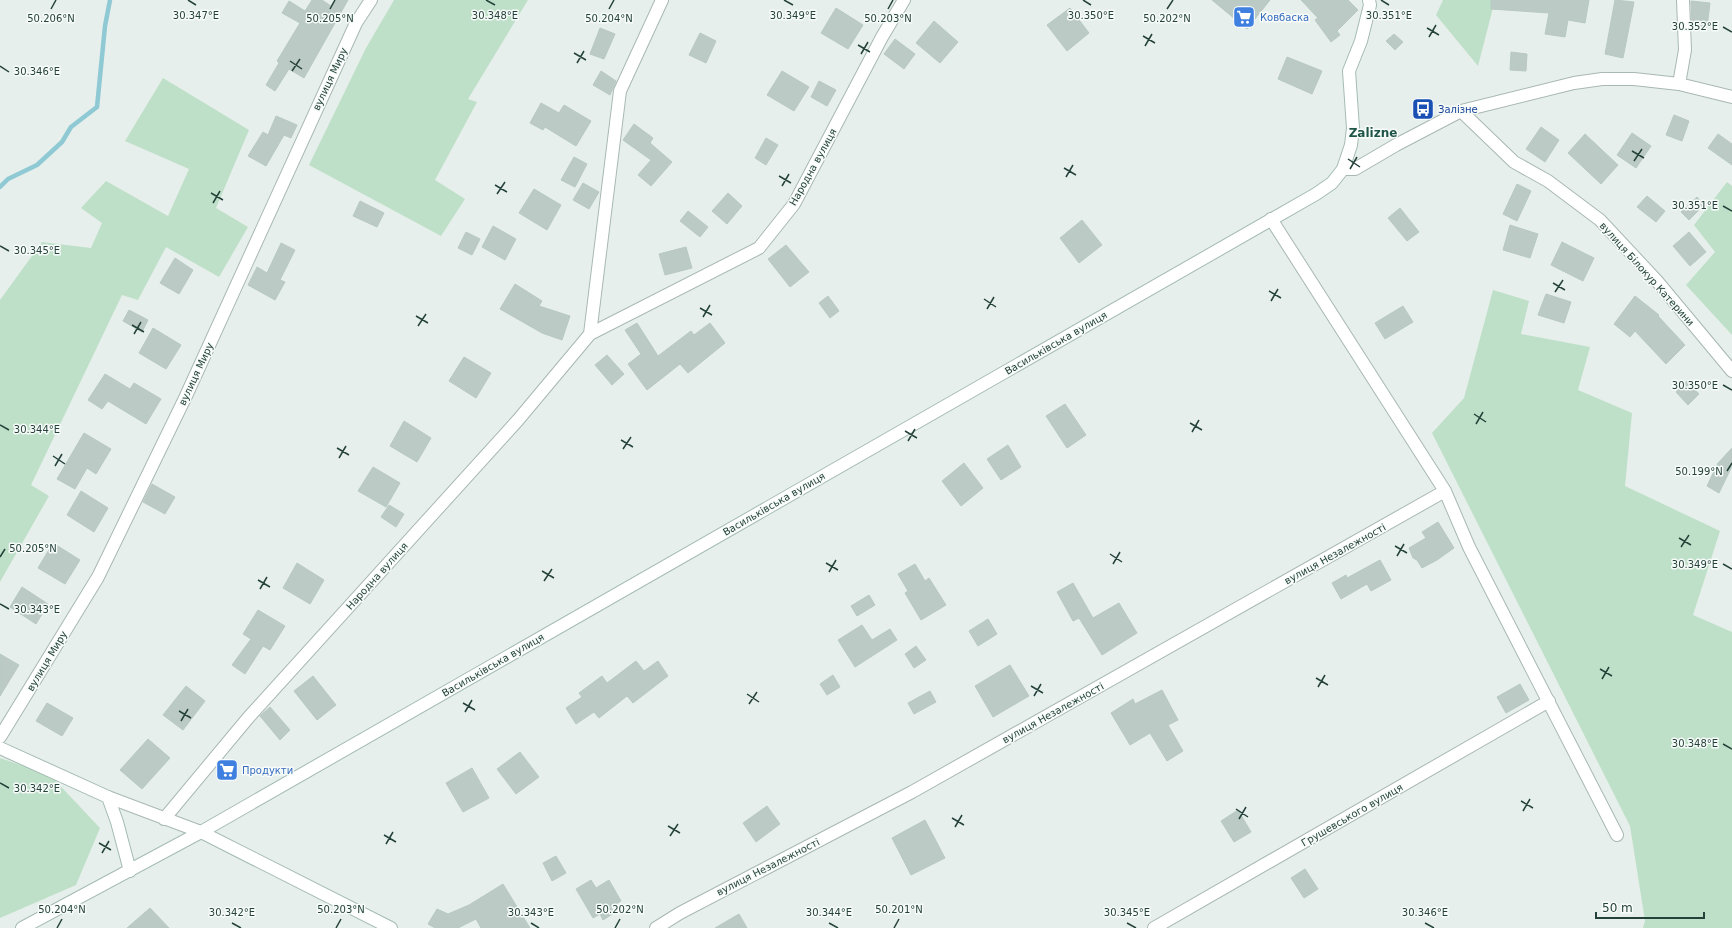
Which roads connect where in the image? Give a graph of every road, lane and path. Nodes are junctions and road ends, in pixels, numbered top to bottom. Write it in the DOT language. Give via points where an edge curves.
graph roads {
  1 [pos="371,0"];
  2 [pos="662,0"];
  3 [pos="904,0"];
  4 [pos="1368,0"];
  5 [pos="1683,0"];
  6 [pos="1679,84"];
  7 [pos="1732,97"];
  8 [pos="1461,111"];
  9 [pos="1343,169"];
  10 [pos="1271,219"];
  11 [pos="590,334"];
  12 [pos="1732,370"];
  13 [pos="1446,491"];
  14 [pos="1549,701"];
  15 [pos="0,737"];
  16 [pos="0,748"];
  17 [pos="108,797"];
  18 [pos="164,819"];
  19 [pos="201,832"];
  20 [pos="1617,835"];
  21 [pos="130,871"];
  22 [pos="22,928"];
  23 [pos="391,928"];
  24 [pos="656,928"];
  25 [pos="1154,928"];
  1 -- 15 [label="street, вулиця Миру" via="356,23 186,396 98,577"];
  2 -- 11 [label="street" via="620,91"];
  3 -- 11 [label="street, Народна вулиця" via="794,204 759,248"];
  4 -- 9 [label="street" via="1370,5 1361,41 1349,70 1353,128 1351,145"];
  5 -- 6 [label="street" via="1685,50"];
  6 -- 7 [label="street"];
  6 -- 8 [label="street" via="1634,79 1574,82"];
  8 -- 9 [label="street" via="1355,169"];
  8 -- 12 [label="street, вулиця Білокур Катерини" via="1514,162 1548,181 1600,220 1657,281"];
  9 -- 10 [label="street, Васильківська вулиця" via="1332,182 1316,194"];
  10 -- 13 [label="street"];
  10 -- 19 [label="street, Васильківська вулиця"];
  11 -- 18 [label="street, Народна вулиця" via="518,420 248,718"];
  13 -- 14 [label="street" via="1469,546"];
  13 -- 24 [label="street, вулиця Незалежності" via="912,792"];
  14 -- 20 [label="street"];
  14 -- 25 [label="street, Грушевського вулиця"];
  16 -- 17 [label="street"];
  17 -- 18 [label="street"];
  17 -- 21 [label="street"];
  18 -- 19 [label="street"];
  19 -- 21 [label="street, Васильківська вулиця"];
  19 -- 23 [label="street"];
  21 -- 22 [label="street, Васильківська вулиця"];
}
